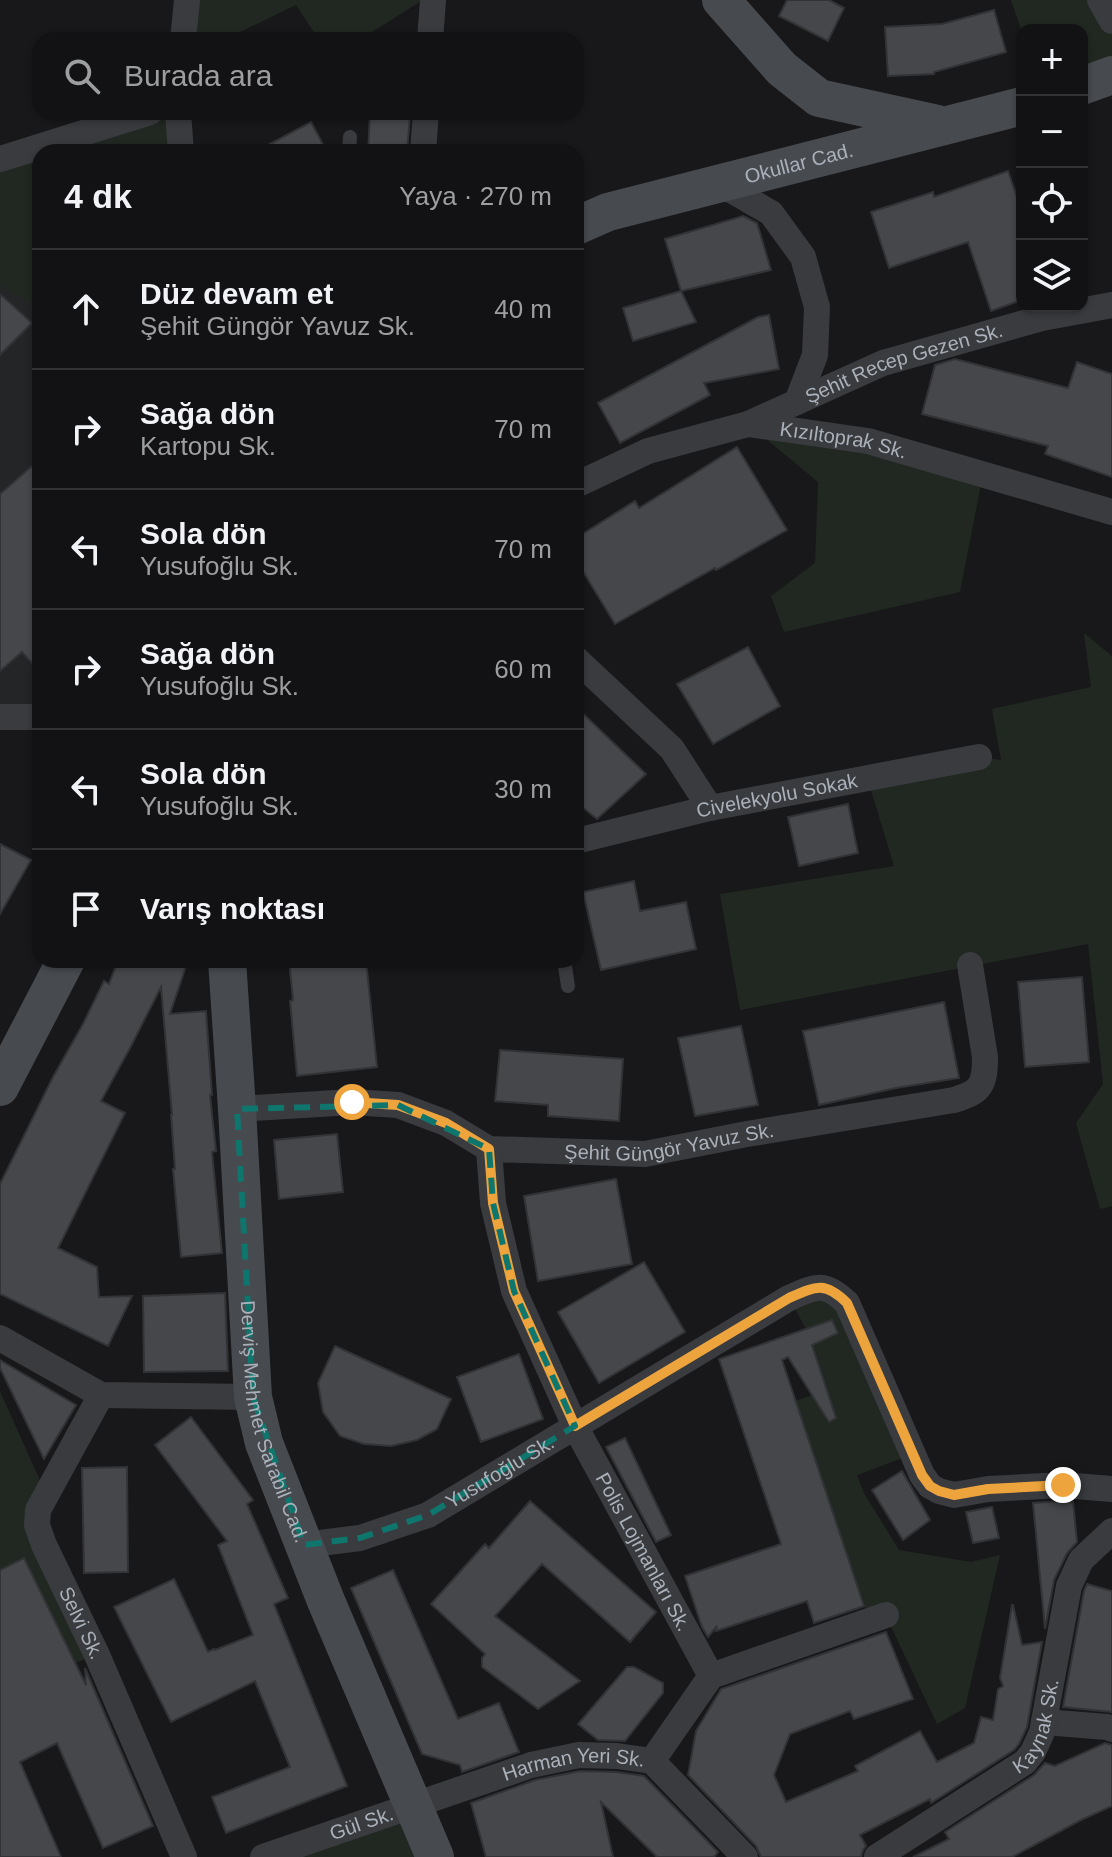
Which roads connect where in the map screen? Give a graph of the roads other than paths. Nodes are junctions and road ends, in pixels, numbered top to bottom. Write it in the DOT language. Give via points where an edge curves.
graph roads {
  1 [pos="187,0"];
  2 [pos="433,0"];
  3 [pos="721,0"];
  4 [pos="1100,0"];
  5 [pos="1112,21"];
  6 [pos="184,32"];
  7 [pos="431,32"];
  8 [pos="1112,75"];
  9 [pos="1088,84"];
  10 [pos="1016,108"];
  11 [pos="124,120"];
  12 [pos="179,120"];
  13 [pos="425,120"];
  14 [pos="945,126"];
  15 [pos="48,144"];
  16 [pos="180,144"];
  17 [pos="424,144"];
  18 [pos="32,149"];
  19 [pos="0,159"];
  20 [pos="719,183"];
  21 [pos="584,222"];
  22 [pos="1112,305"];
  23 [pos="797,402"];
  24 [pos="748,424"];
  25 [pos="584,481"];
  26 [pos="1112,512"];
  27 [pos="584,666"];
  28 [pos="0,717"];
  29 [pos="32,717"];
  30 [pos="979,757"];
  31 [pos="710,808"];
  32 [pos="584,839"];
  33 [pos="970,965"];
  34 [pos="62,968"];
  35 [pos="228,968"];
  36 [pos="565,968"];
  37 [pos="568,986"];
  38 [pos="0,1087"];
  39 [pos="237,1109"];
  40 [pos="489,1149"];
  41 [pos="0,1338"];
  42 [pos="101,1395"];
  43 [pos="253,1397"];
  44 [pos="575,1426"];
  45 [pos="1112,1489"];
  46 [pos="1112,1531"];
  47 [pos="304,1545"];
  48 [pos="886,1615"];
  49 [pos="711,1676"];
  50 [pos="1044,1722"];
  51 [pos="1112,1729"];
  52 [pos="652,1761"];
  53 [pos="413,1805"];
  54 [pos="184,1857"];
  55 [pos="263,1857"];
  56 [pos="435,1857"];
  57 [pos="745,1857"];
  58 [pos="877,1857"];
  1 -- 6 [label="street"];
  2 -- 7 [label="street"];
  3 -- 14 [label="main road" via="782,69 819,98"];
  4 -- 5 [label="street"];
  8 -- 9 [label="main road"];
  10 -- 14 [label="main road, Okullar Cad."];
  11 -- 15 [label="street"];
  12 -- 16 [label="street"];
  13 -- 17 [label="street"];
  14 -- 20 [label="main road, Okullar Cad."];
  18 -- 19 [label="street"];
  20 -- 21 [label="main road, Okullar Cad."];
  20 -- 23 [label="street" via="771,213 803,257 817,307 815,355"];
  22 -- 23 [label="street, Şehit Recep Gezen Sk." via="1042,318 883,363"];
  23 -- 24 [label="street, Şehit Recep Gezen Sk."];
  24 -- 25 [label="street, Kızıltoprak Sk." via="648,451"];
  24 -- 26 [label="street, Kızıltoprak Sk." via="868,441"];
  27 -- 31 [label="street" via="672,749"];
  28 -- 29 [label="street"];
  30 -- 31 [label="street, Civelekyolu Sokak"];
  31 -- 32 [label="street, Civelekyolu Sokak"];
  33 -- 40 [label="street, Şehit Güngör Yavuz Sk." via="985,1057 981,1085 972,1095 645,1154"];
  34 -- 38 [label="main road"];
  35 -- 39 [label="main road, Derviş Mehmet Sarabil Cad."];
  36 -- 37 [label="lane"];
  39 -- 40 [label="street, Şehit Güngör Yavuz Sk." via="352,1102 398,1105 446,1123"];
  39 -- 43 [label="main road, Derviş Mehmet Sarabil Cad."];
  40 -- 44 [label="street, Polis Lojmanları Sk." via="493,1203 514,1291"];
  41 -- 42 [label="street"];
  42 -- 43 [label="street"];
  42 -- 54 [label="street, Selvi Sk." via="38,1510 37,1525"];
  43 -- 47 [label="main road, Derviş Mehmet Sarabil Cad." via="264,1443"];
  44 -- 45 [label="street, Yusufoğlu Sk." via="789,1298 823,1287 847,1303 930,1486 954,1495 1063,1485"];
  44 -- 47 [label="street, Yusufoğlu Sk." via="428,1515 360,1538"];
  44 -- 49 [label="street, Polis Lojmanları Sk."];
  46 -- 50 [label="street, Kaynak Sk." via="1081,1560 1069,1586"];
  47 -- 53 [label="main road, Derviş Mehmet Sarabil Cad."];
  48 -- 49 [label="street"];
  49 -- 52 [label="street"];
  50 -- 51 [label="street"];
  50 -- 58 [label="street, Kaynak Sk." via="1025,1762"];
  52 -- 53 [label="street, Harman Yeri Sk." via="579,1755 531,1765"];
  52 -- 57 [label="street, Harman Yeri Sk."];
  53 -- 55 [label="street, Gül Sk."];
  53 -- 56 [label="main road, Derviş Mehmet Sarabil Cad."];
}
